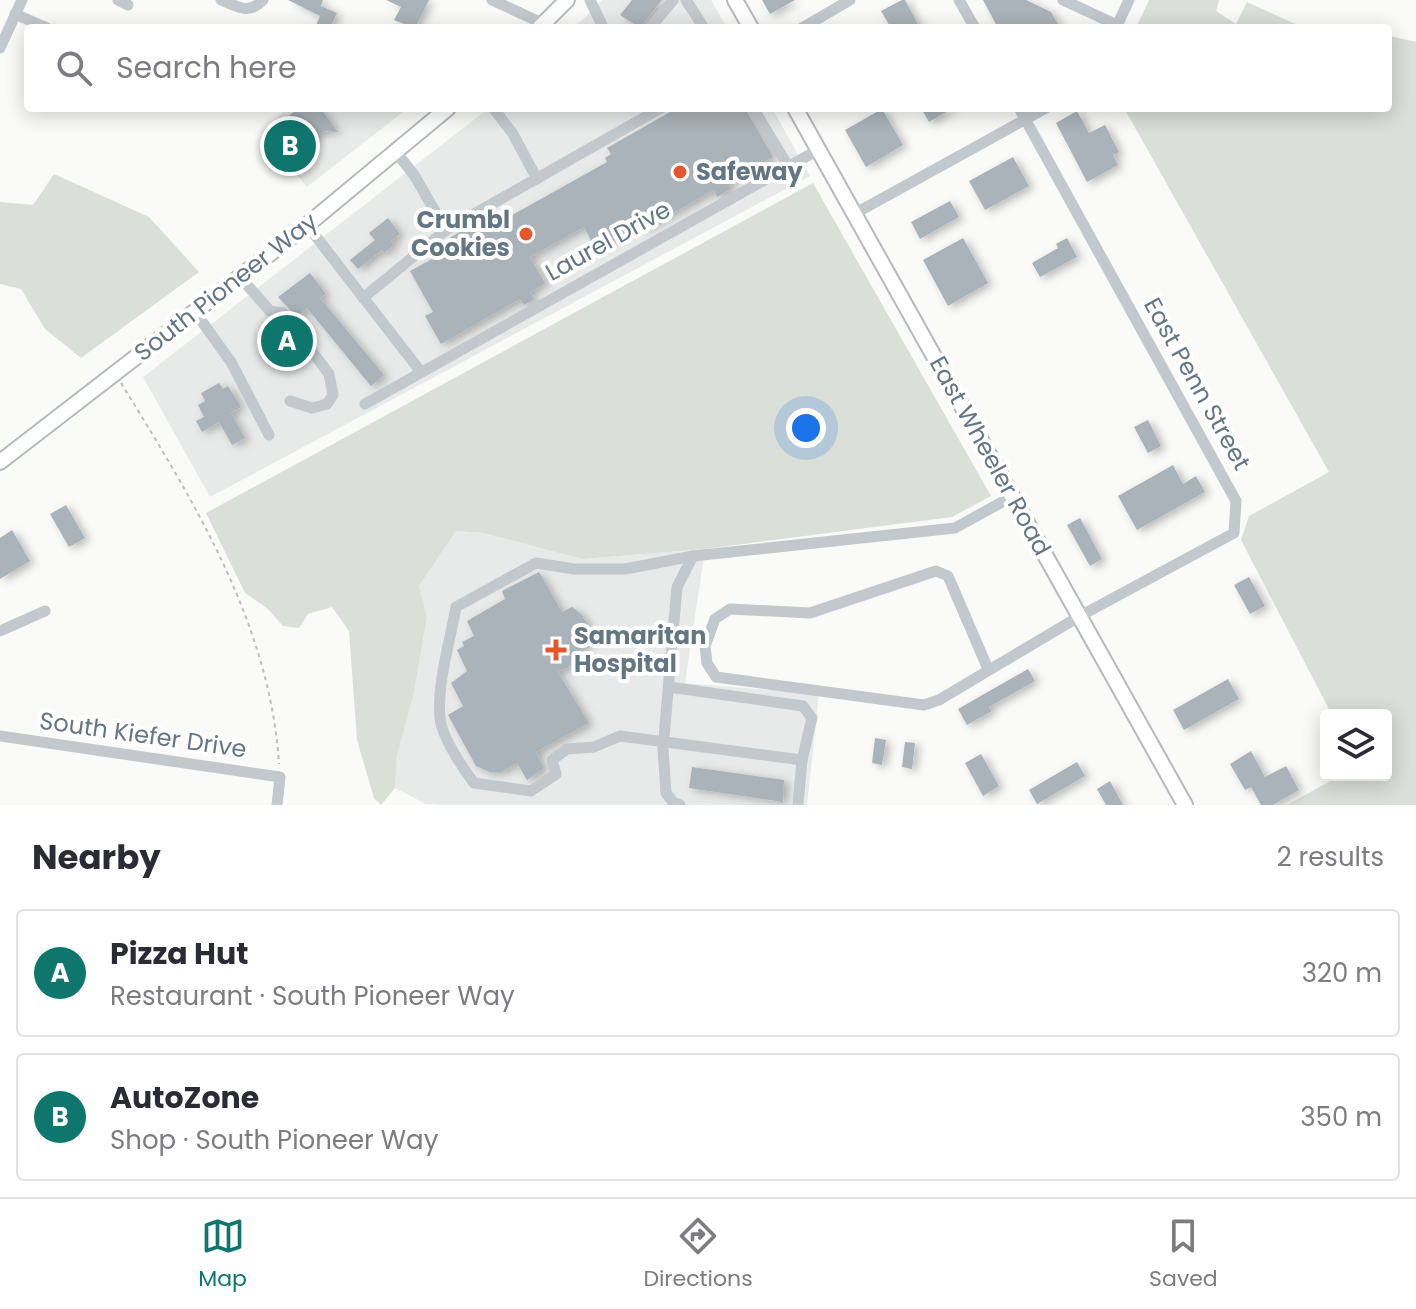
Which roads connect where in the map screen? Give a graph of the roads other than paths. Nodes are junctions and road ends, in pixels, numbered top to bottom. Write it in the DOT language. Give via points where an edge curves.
graph roads {
  1 [pos="22,0"];
  2 [pos="221,0"];
  3 [pos="492,0"];
  4 [pos="567,0"];
  5 [pos="590,0"];
  6 [pos="673,0"];
  7 [pos="686,0"];
  8 [pos="735,0"];
  9 [pos="850,0"];
  10 [pos="959,0"];
  11 [pos="1063,0"];
  12 [pos="1129,0"];
  13 [pos="258,4"];
  14 [pos="15,14"];
  15 [pos="38,24"];
  16 [pos="537,24"];
  17 [pos="543,24"];
  18 [pos="601,24"];
  19 [pos="653,24"];
  20 [pos="701,24"];
  21 [pos="749,24"];
  22 [pos="809,24"];
  23 [pos="973,24"];
  24 [pos="1112,24"];
  25 [pos="1117,24"];
  26 [pos="0,48"];
  27 [pos="443,112"];
  28 [pos="496,112"];
  29 [pos="654,112"];
  30 [pos="755,112"];
  31 [pos="797,112"];
  32 [pos="1021,112"];
  33 [pos="1039,112"];
  34 [pos="1025,120"];
  35 [pos="818,150"];
  36 [pos="396,152"];
  37 [pos="788,166"];
  38 [pos="537,179"];
  39 [pos="854,214"];
  40 [pos="307,225"];
  41 [pos="446,230"];
  42 [pos="240,277"];
  43 [pos="363,298"];
  44 [pos="195,312"];
  45 [pos="421,372"];
  46 [pos="290,401"];
  47 [pos="365,404"];
  48 [pos="269,435"];
  49 [pos="0,462"];
  50 [pos="1013,496"];
  51 [pos="693,556"];
  52 [pos="45,611"];
  53 [pos="1080,616"];
  54 [pos="0,631"];
  55 [pos="988,669"];
  56 [pos="669,687"];
  57 [pos="0,736"];
  58 [pos="664,742"];
  59 [pos="802,760"];
  60 [pos="277,805"];
  61 [pos="680,805"];
  62 [pos="798,805"];
  63 [pos="1185,805"];
  1 -- 14 [label="street"];
  2 -- 13 [label="street" via="245,10"];
  3 -- 16 [label="street"];
  4 -- 17 [label="main road"];
  5 -- 18 [label="street"];
  6 -- 19 [label="street"];
  7 -- 20 [label="street"];
  8 -- 21 [label="main road"];
  9 -- 22 [label="street"];
  10 -- 23 [label="street"];
  11 -- 24 [label="street"];
  12 -- 25 [label="street"];
  14 -- 15 [label="street"];
  14 -- 26 [label="street"];
  27 -- 36 [label="main road, South Pioneer Way"];
  28 -- 38 [label="street"];
  29 -- 38 [label="street"];
  30 -- 37 [label="street"];
  31 -- 35 [label="main road, East Wheeler Road"];
  32 -- 34 [label="street, East Penn Street"];
  33 -- 34 [label="street"];
  34 -- 39 [label="street"];
  34 -- 53 [label="street, East Penn Street" via="1236,501 1234,533"];
  35 -- 37 [label="street, Laurel Drive"];
  35 -- 39 [label="main road, East Wheeler Road"];
  36 -- 40 [label="main road, South Pioneer Way"];
  36 -- 41 [label="street"];
  37 -- 45 [label="street, Laurel Drive"];
  38 -- 41 [label="street"];
  39 -- 50 [label="main road, East Wheeler Road"];
  40 -- 42 [label="main road, South Pioneer Way"];
  40 -- 43 [label="street"];
  41 -- 43 [label="street"];
  42 -- 44 [label="main road, South Pioneer Way"];
  42 -- 46 [label="street" via="270,311 283,313 329,374 333,395 327,404 312,408"];
  43 -- 45 [label="street"];
  44 -- 48 [label="street" via="231,362"];
  44 -- 49 [label="main road, South Pioneer Way"];
  45 -- 47 [label="street, Laurel Drive"];
  50 -- 51 [label="street" via="955,528"];
  50 -- 53 [label="main road, East Wheeler Road"];
  51 -- 56 [label="street" via="677,587"];
  51 -- 58 [label="street" via="625,569 536,563 456,607 441,687 440,720 474,783 531,791 556,774 552,760 567,749 594,747 620,736"];
  52 -- 54 [label="street"];
  53 -- 55 [label="street"];
  53 -- 63 [label="main road, East Wheeler Road"];
  55 -- 55 [label="street" via="924,705 716,677 705,646 715,619 730,609 810,613 936,571 948,576"];
  56 -- 58 [label="street"];
  56 -- 59 [label="street" via="803,706 812,718"];
  57 -- 60 [label="street, South Kiefer Drive" via="280,777"];
  58 -- 59 [label="street"];
  58 -- 61 [label="street" via="666,793"];
  59 -- 62 [label="street"];
}
